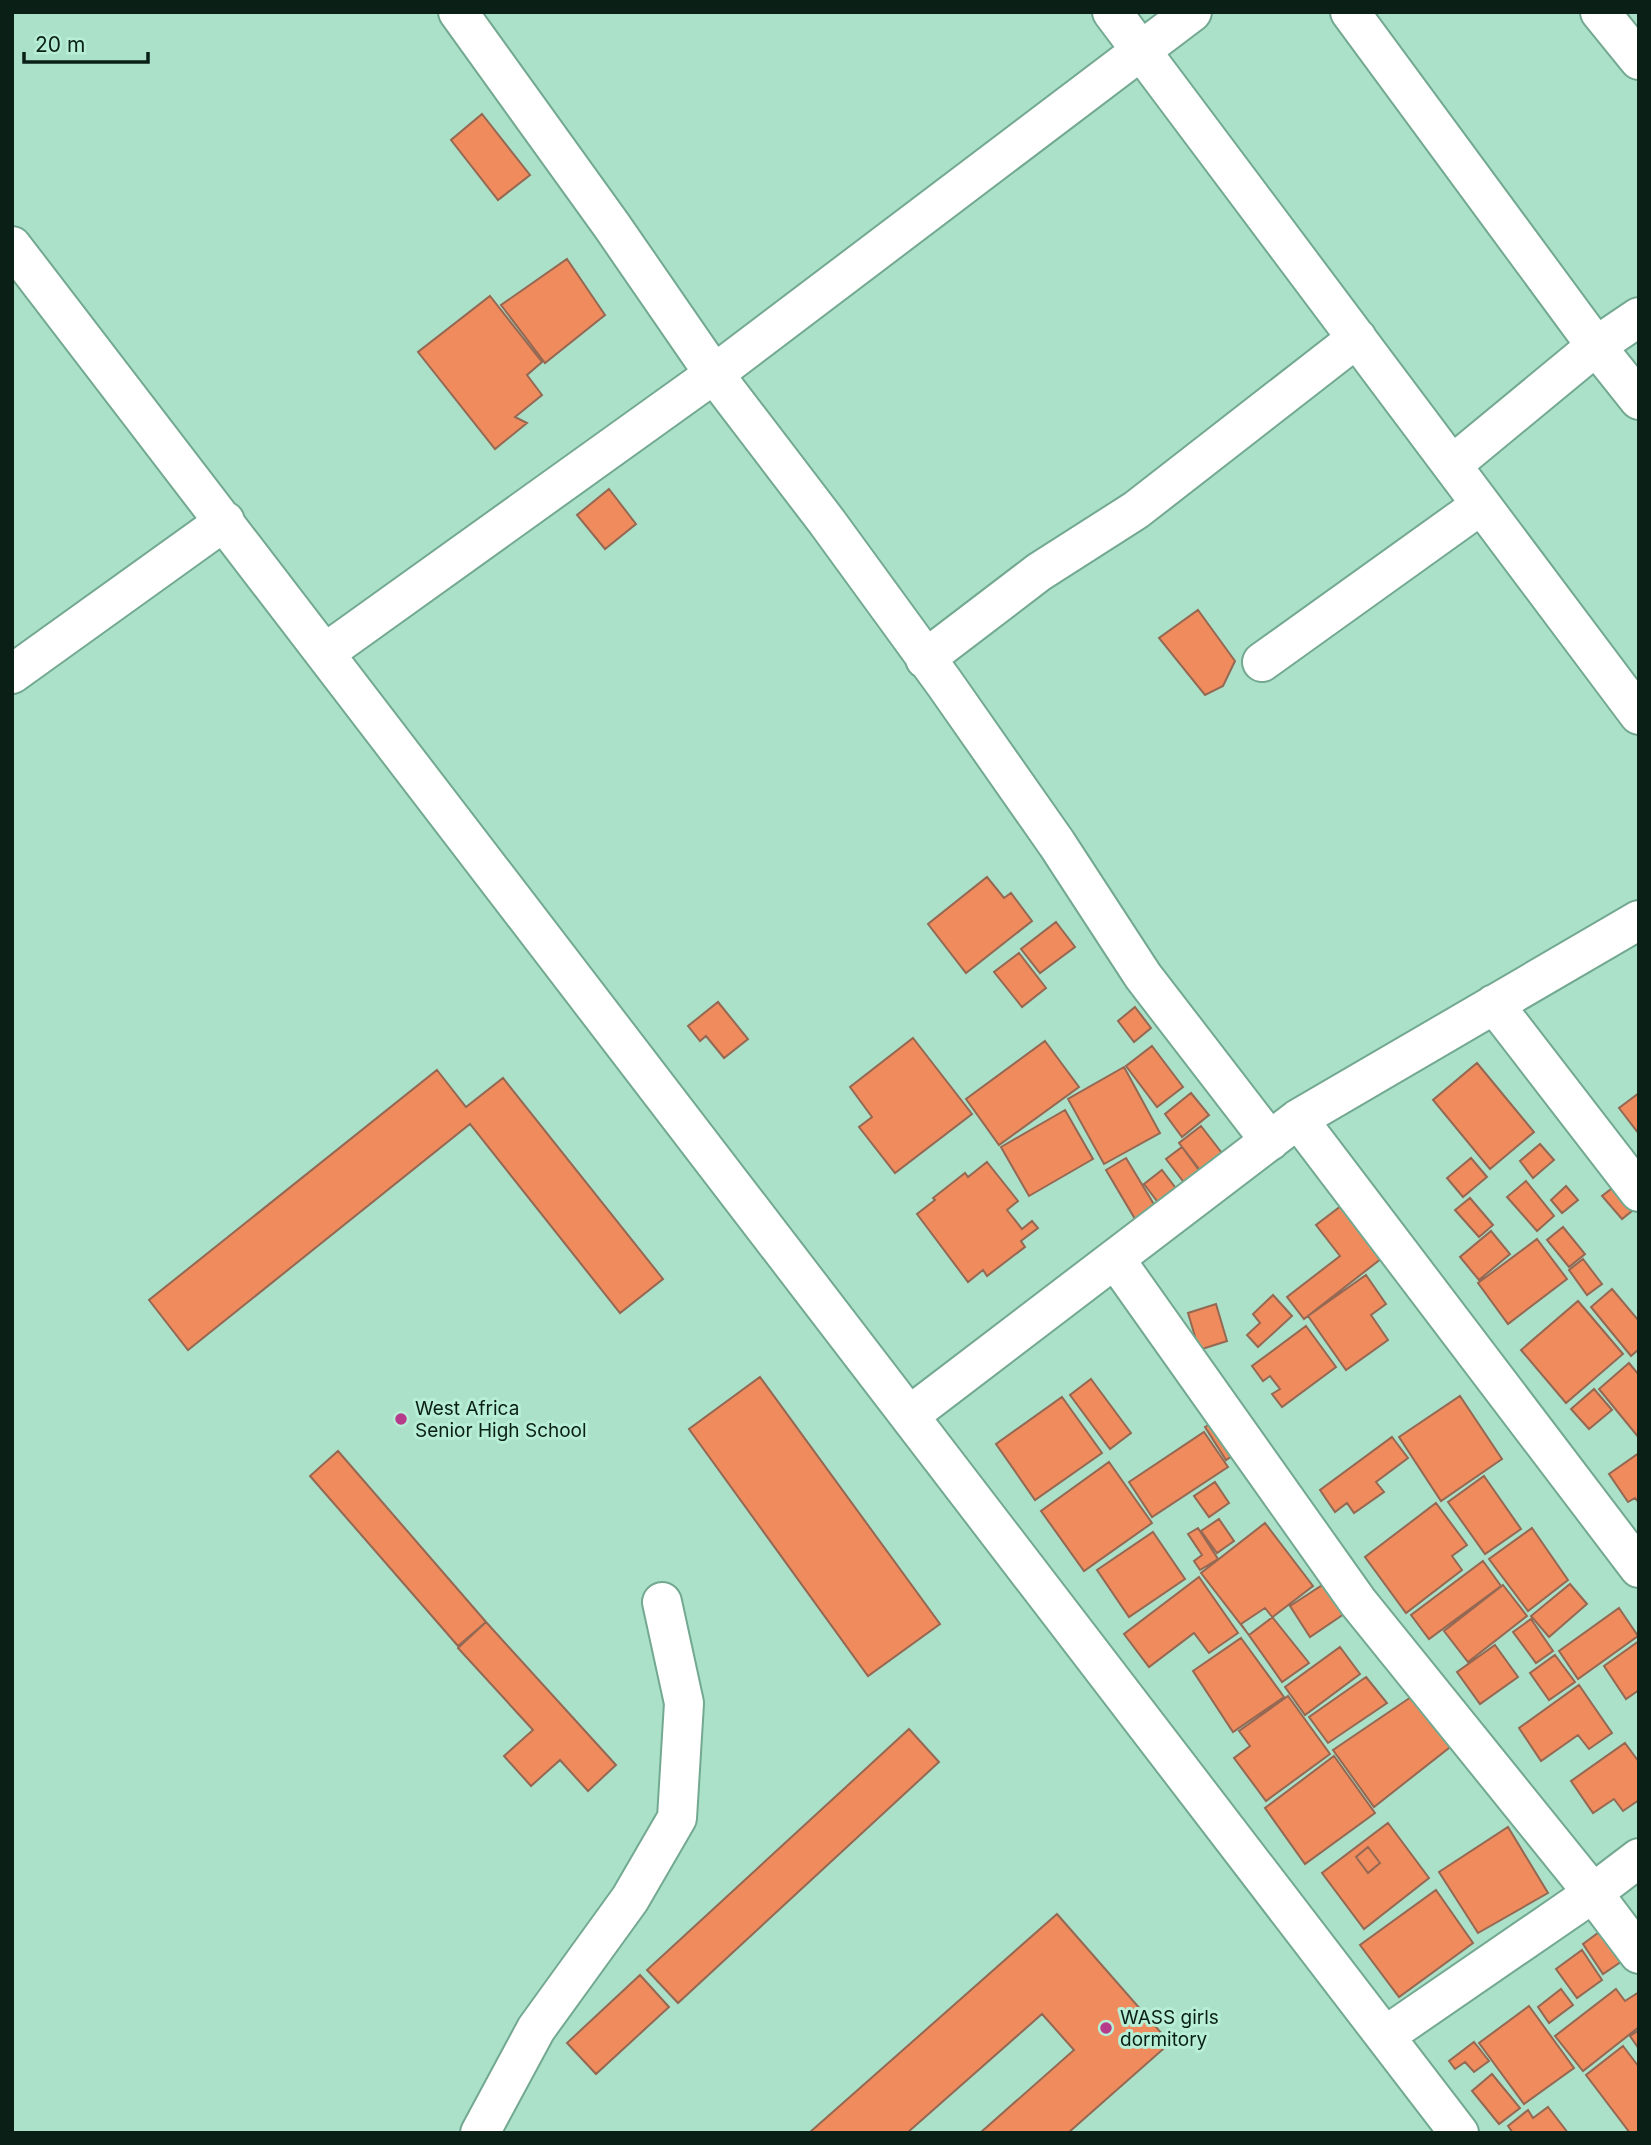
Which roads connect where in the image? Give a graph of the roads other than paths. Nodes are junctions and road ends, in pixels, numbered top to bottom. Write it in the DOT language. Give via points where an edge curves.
graph roads {
  1 [pos="458,12"];
  2 [pos="1112,12"];
  3 [pos="1192,12"];
  4 [pos="1350,12"];
  5 [pos="1600,12"];
  6 [pos="1140,50"];
  7 [pos="1639,61"];
  8 [pos="12,246"];
  9 [pos="1639,317"];
  10 [pos="1357,338"];
  11 [pos="1596,346"];
  12 [pos="714,374"];
  13 [pos="1639,400"];
  14 [pos="1452,465"];
  15 [pos="1481,505"];
  16 [pos="225,521"];
  17 [pos="325,653"];
  18 [pos="925,659"];
  19 [pos="1262,662"];
  20 [pos="12,674"];
  21 [pos="1639,715"];
  22 [pos="1639,920"];
  23 [pos="1494,1004"];
  24 [pos="1284,1130"];
  25 [pos="1639,1192"];
  26 [pos="1115,1259"];
  27 [pos="910,1415"];
  28 [pos="1639,1567"];
  29 [pos="662,1602"];
  30 [pos="1639,1858"];
  31 [pos="1593,1893"];
  32 [pos="1639,1954"];
  33 [pos="1385,2036"];
  34 [pos="480,2133"];
  35 [pos="1460,2133"];
  1 -- 12 [label="street"];
  2 -- 6 [label="street"];
  3 -- 6 [label="street"];
  4 -- 11 [label="street"];
  5 -- 7 [label="street"];
  6 -- 10 [label="street"];
  6 -- 12 [label="street"];
  8 -- 16 [label="street"];
  9 -- 11 [label="street"];
  10 -- 14 [label="street"];
  10 -- 18 [label="street" via="1136,510 1039,572"];
  11 -- 13 [label="street"];
  11 -- 14 [label="street"];
  12 -- 17 [label="street"];
  12 -- 18 [label="street"];
  14 -- 15 [label="street"];
  15 -- 19 [label="street"];
  15 -- 21 [label="street"];
  16 -- 17 [label="street"];
  16 -- 20 [label="street"];
  17 -- 27 [label="street"];
  18 -- 24 [label="street" via="1049,833 1143,976 1213,1065"];
  22 -- 23 [label="street"];
  23 -- 24 [label="street"];
  23 -- 25 [label="street"];
  24 -- 26 [label="street"];
  24 -- 28 [label="street"];
  26 -- 27 [label="street"];
  26 -- 31 [label="street" via="1358,1602"];
  27 -- 33 [label="street"];
  29 -- 34 [label="street" via="684,1703 677,1818 630,1899 536,2029"];
  30 -- 31 [label="street"];
  31 -- 32 [label="street"];
  31 -- 33 [label="street"];
  33 -- 35 [label="street"];
}
